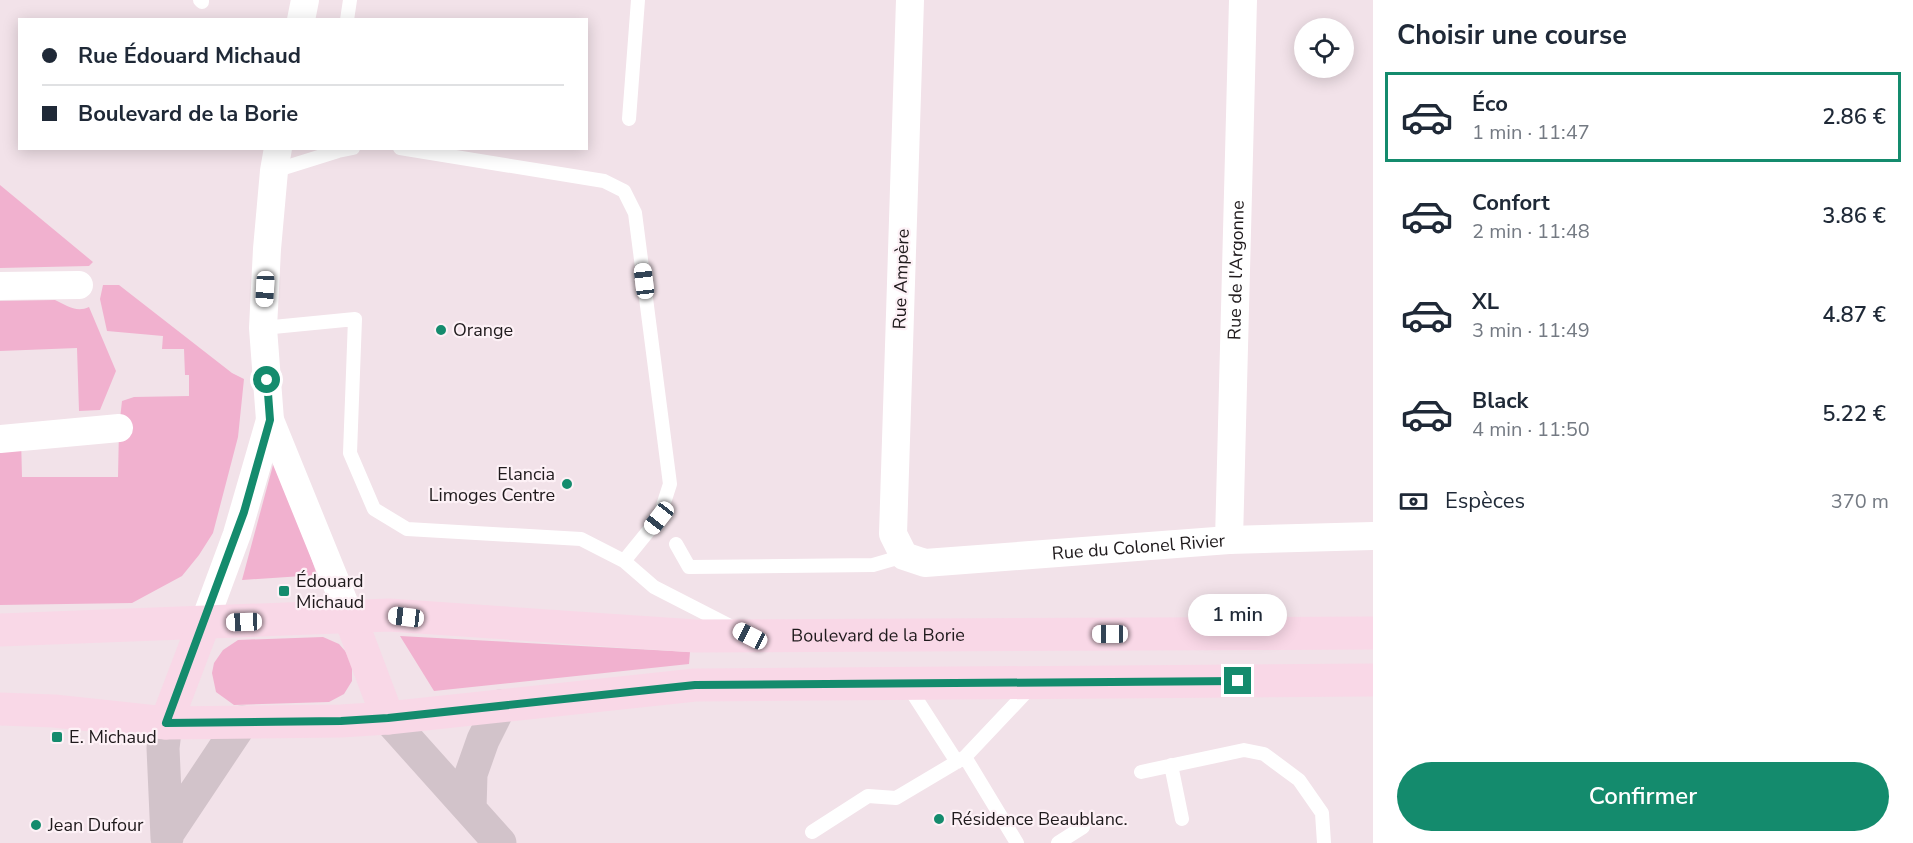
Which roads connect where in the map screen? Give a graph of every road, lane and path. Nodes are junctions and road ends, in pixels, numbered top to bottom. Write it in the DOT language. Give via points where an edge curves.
graph roads {
  1 [pos="305,0"];
  2 [pos="350,0"];
  3 [pos="638,0"];
  4 [pos="910,0"];
  5 [pos="1243,0"];
  6 [pos="301,18"];
  7 [pos="348,18"];
  8 [pos="629,119"];
  9 [pos="343,150"];
  10 [pos="412,150"];
  11 [pos="276,160"];
  12 [pos="79,285"];
  13 [pos="0,286"];
  14 [pos="263,328"];
  15 [pos="270,420"];
  16 [pos="119,428"];
  17 [pos="0,439"];
  18 [pos="1373,536"];
  19 [pos="1229,540"];
  20 [pos="676,544"];
  21 [pos="904,556"];
  22 [pos="624,561"];
  23 [pos="350,617"];
  24 [pos="204,623"];
  25 [pos="0,630"];
  26 [pos="1373,633"];
  27 [pos="750,636"];
  28 [pos="1373,680"];
  29 [pos="1035,682"];
  30 [pos="907,684"];
  31 [pos="500,706"];
  32 [pos="0,709"];
  33 [pos="171,710"];
  34 [pos="388,718"];
  35 [pos="242,722"];
  36 [pos="961,760"];
  37 [pos="1171,765"];
  38 [pos="1141,772"];
  39 [pos="470,809"];
  40 [pos="1182,819"];
  41 [pos="1083,827"];
  42 [pos="812,832"];
  43 [pos="167,838"];
  44 [pos="500,843"];
  45 [pos="1017,843"];
  46 [pos="1058,843"];
  47 [pos="1324,843"];
  1 -- 6 [label="street"];
  2 -- 7 [label="lane"];
  3 -- 8 [label="lane"];
  4 -- 21 [label="street, Rue Ampère" via="893,534"];
  5 -- 19 [label="street, Rue de l'Argonne"];
  9 -- 11 [label="lane"];
  10 -- 22 [label="lane" via="604,182 624,191 635,213 670,484 659,518"];
  11 -- 14 [label="street"];
  12 -- 13 [label="street"];
  14 -- 15 [label="street"];
  14 -- 22 [label="lane" via="355,319 350,453 374,508 407,529 581,539"];
  15 -- 23 [label="street"];
  15 -- 24 [label="street" via="237,534"];
  16 -- 17 [label="street"];
  18 -- 19 [label="street, Rue du Colonel Rivier"];
  19 -- 21 [label="street, Rue du Colonel Rivier" via="925,563"];
  20 -- 21 [label="lane" via="689,567 873,565"];
  22 -- 27 [label="lane" via="654,587"];
  23 -- 24 [label="main road, Boulevard de la Borie"];
  23 -- 27 [label="main road, Boulevard de la Borie" via="389,615 695,636"];
  23 -- 34 [label="main road"];
  24 -- 25 [label="main road, Boulevard de la Borie"];
  24 -- 33 [label="main road"];
  26 -- 27 [label="main road, Boulevard de la Borie"];
  28 -- 29 [label="main road"];
  29 -- 30 [label="main road"];
  29 -- 36 [label="lane"];
  30 -- 31 [label="main road" via="695,685"];
  30 -- 36 [label="lane"];
  31 -- 34 [label="main road"];
  31 -- 39 [label="street" via="471,774"];
  32 -- 33 [label="main road"];
  33 -- 35 [label="main road"];
  33 -- 43 [label="street" via="163,748"];
  34 -- 35 [label="main road"];
  34 -- 39 [label="street"];
  35 -- 43 [label="street"];
  36 -- 42 [label="lane" via="896,798 868,796"];
  36 -- 45 [label="lane"];
  37 -- 38 [label="lane"];
  37 -- 40 [label="lane"];
  37 -- 47 [label="lane" via="1244,750 1264,754 1299,780 1322,813"];
  39 -- 44 [label="street"];
  41 -- 46 [label="lane"];
}
